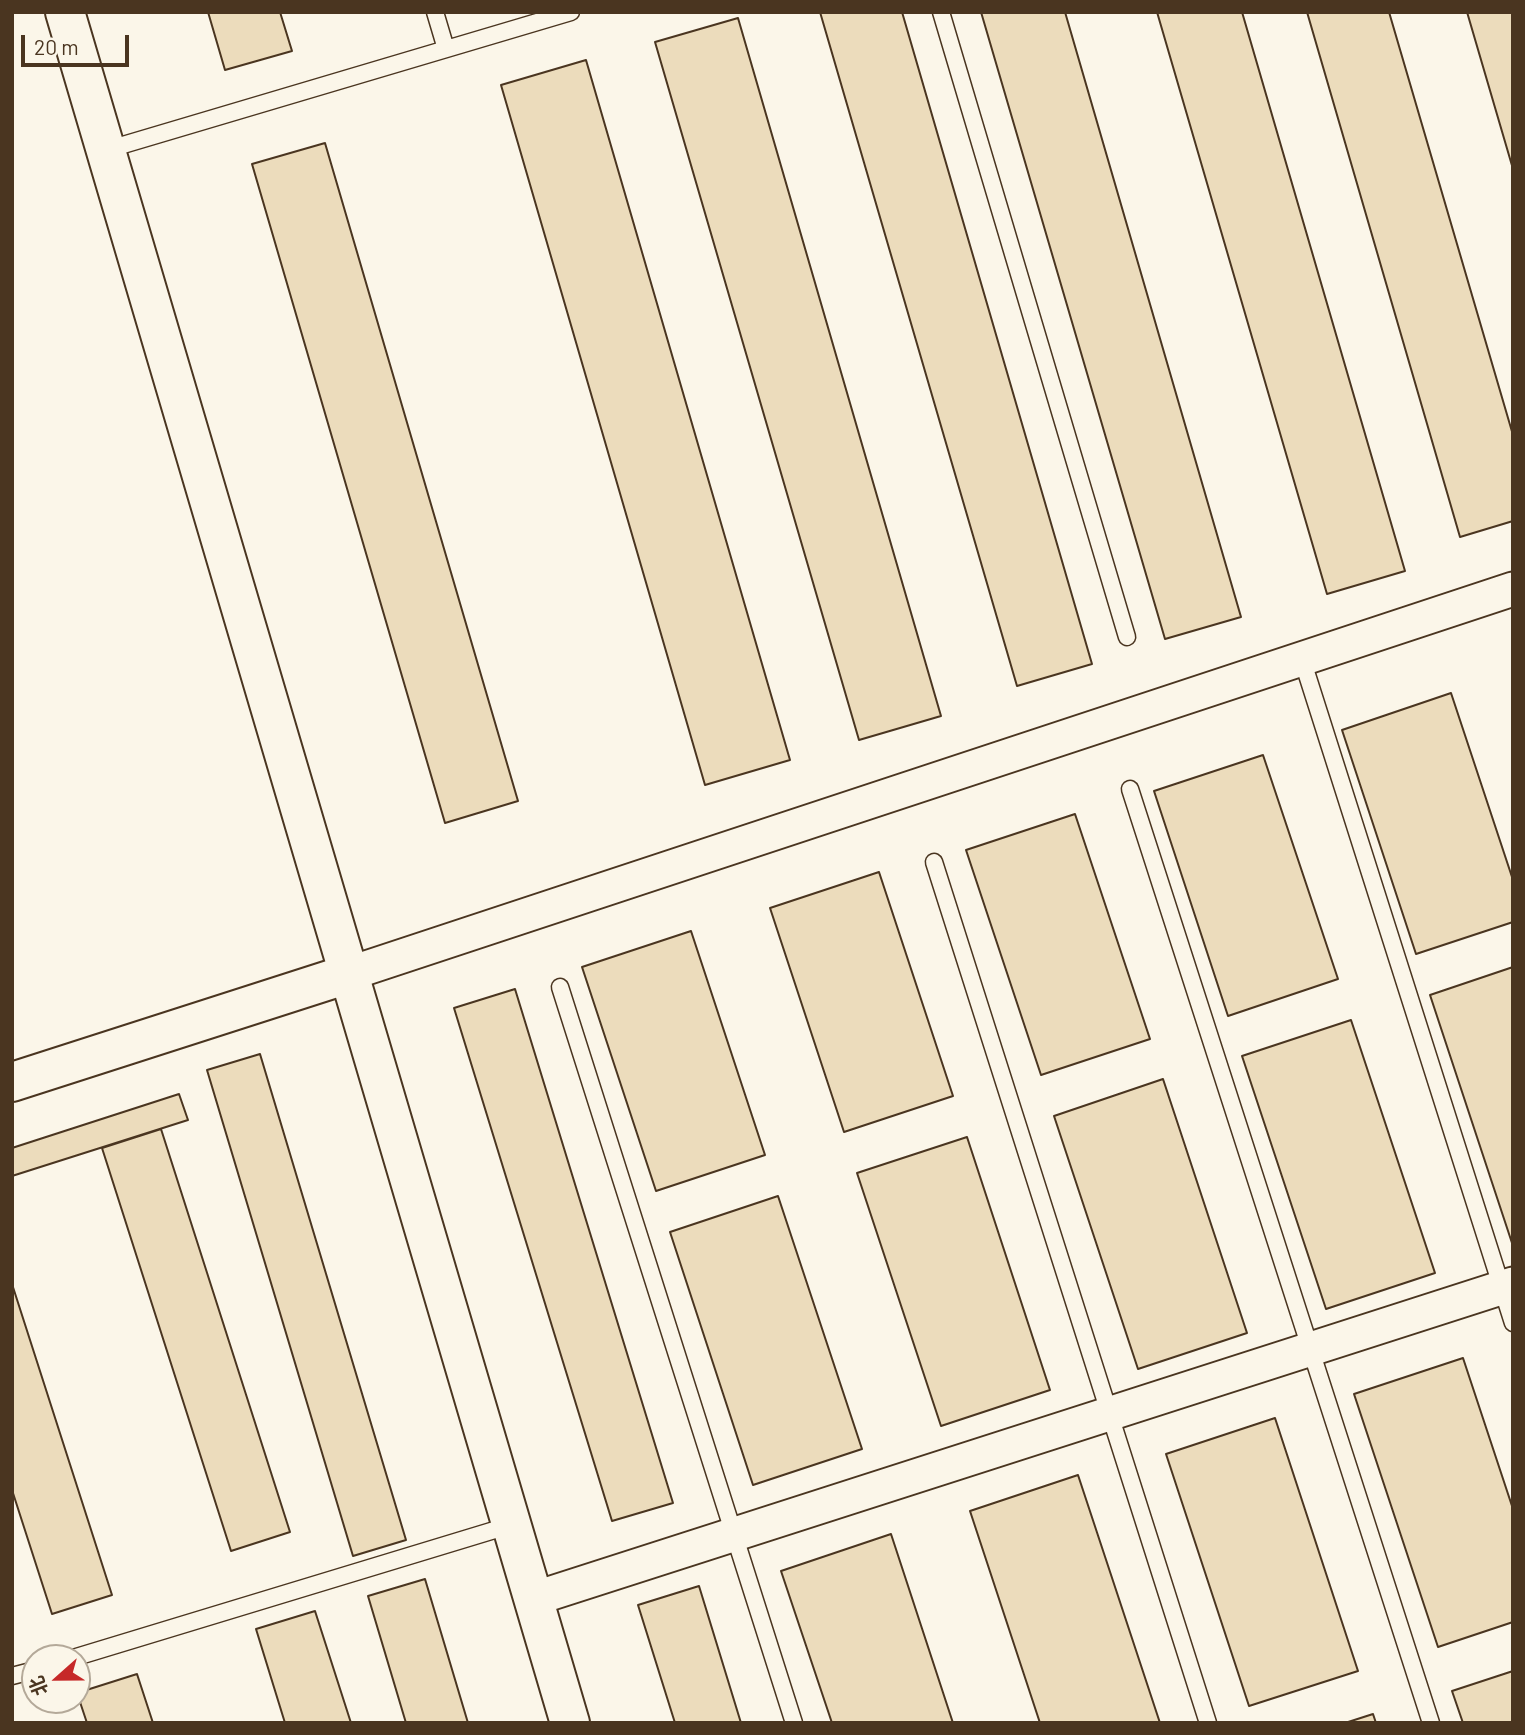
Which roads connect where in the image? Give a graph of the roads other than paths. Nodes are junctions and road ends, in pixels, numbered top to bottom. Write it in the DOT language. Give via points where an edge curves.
graph roads {
  1 [pos="65,12"];
  2 [pos="435,12"];
  3 [pos="571,12"];
  4 [pos="941,12"];
  5 [pos="446,49"];
  6 [pos="106,150"];
  7 [pos="1513,589"];
  8 [pos="1127,637"];
  9 [pos="1302,659"];
  10 [pos="1130,789"];
  11 [pos="934,862"];
  12 [pos="348,974"];
  13 [pos="560,987"];
  14 [pos="12,1082"];
  15 [pos="1507,1285"];
  16 [pos="1513,1323"];
  17 [pos="1310,1349"];
  18 [pos="1110,1413"];
  19 [pos="511,1525"];
  20 [pos="734,1534"];
  21 [pos="533,1599"];
  22 [pos="91,1653"];
  23 [pos="570,1723"];
  24 [pos="794,1723"];
  25 [pos="1208,1723"];
  26 [pos="1431,1723"];
  1 -- 6 [label="main road"];
  2 -- 5 [label="lane"];
  3 -- 5 [label="lane"];
  4 -- 8 [label="lane"];
  5 -- 6 [label="lane"];
  6 -- 12 [label="main road"];
  7 -- 9 [label="street"];
  9 -- 12 [label="street"];
  9 -- 15 [label="lane"];
  10 -- 17 [label="lane"];
  11 -- 18 [label="lane"];
  12 -- 14 [label="main road"];
  12 -- 19 [label="main road"];
  13 -- 20 [label="lane"];
  15 -- 16 [label="lane"];
  15 -- 17 [label="street"];
  17 -- 18 [label="street"];
  17 -- 26 [label="lane"];
  18 -- 20 [label="street"];
  18 -- 25 [label="lane"];
  19 -- 21 [label="main road"];
  19 -- 22 [label="lane"];
  20 -- 21 [label="street"];
  20 -- 24 [label="lane"];
  21 -- 23 [label="main road"];
}
